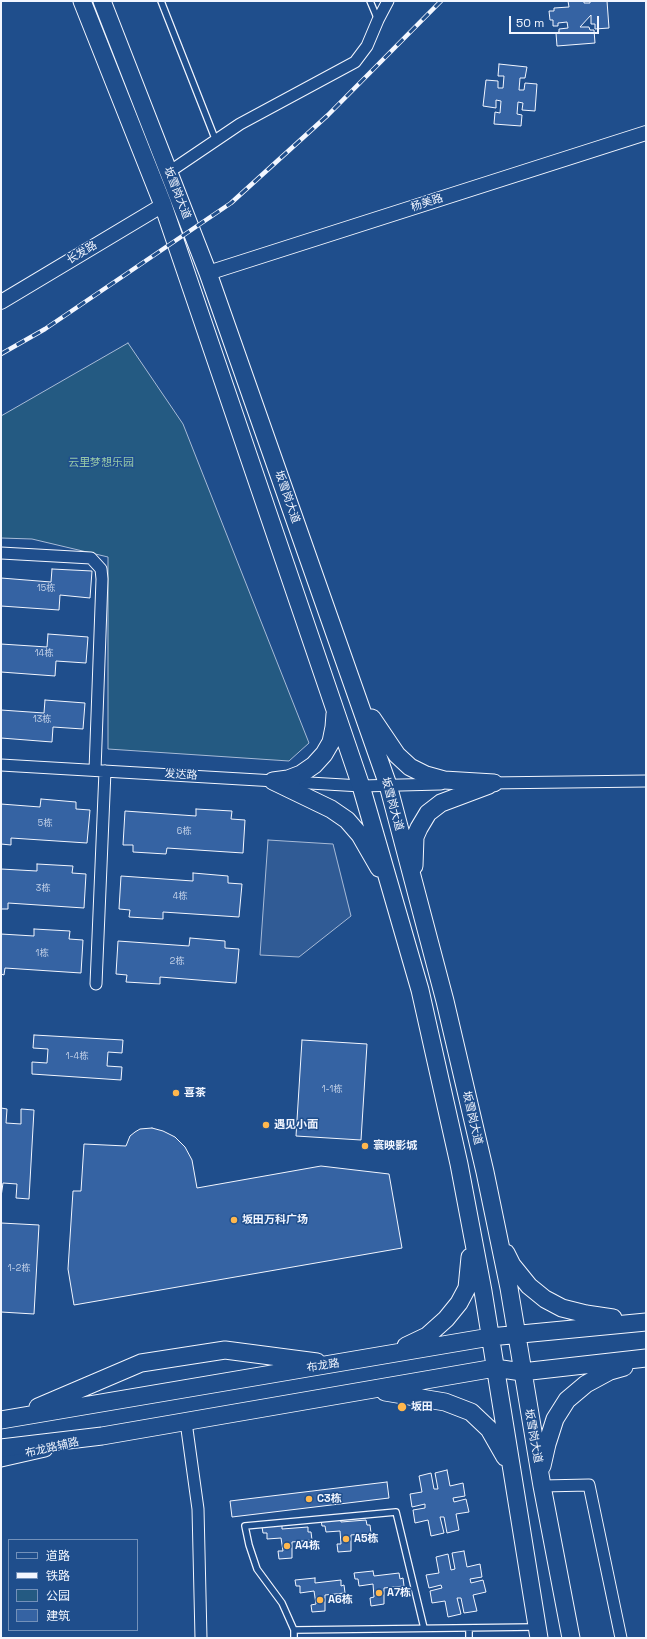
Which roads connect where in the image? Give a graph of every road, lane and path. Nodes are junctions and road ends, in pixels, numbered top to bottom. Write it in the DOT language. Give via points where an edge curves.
graph roads {
  1 [pos="82,1"];
  2 [pos="102,1"];
  3 [pos="161,1"];
  4 [pos="370,1"];
  5 [pos="388,1"];
  6 [pos="378,20"];
  7 [pos="646,133"];
  8 [pos="216,141"];
  9 [pos="169,172"];
  10 [pos="163,204"];
  11 [pos="208,273"];
  12 [pos="1,302"];
  13 [pos="1,553"];
  14 [pos="356,694"];
  15 [pos="332,698"];
  16 [pos="1,765"];
  17 [pos="100,770"];
  18 [pos="273,781"];
  19 [pos="646,781"];
  20 [pos="494,783"];
  21 [pos="388,785"];
  22 [pos="361,786"];
  23 [pos="413,883"];
  24 [pos="391,888"];
  25 [pos="96,984"];
  26 [pos="469,1219"];
  27 [pos="499,1239"];
  28 [pos="645,1322"];
  29 [pos="517,1333"];
  30 [pos="490,1337"];
  31 [pos="386,1355"];
  32 [pos="646,1359"];
  33 [pos="335,1364"];
  34 [pos="495,1368"];
  35 [pos="522,1372"];
  36 [pos="367,1390"];
  37 [pos="7,1419"];
  38 [pos="186,1422"];
  39 [pos="102,1436"];
  40 [pos="1,1448"];
  41 [pos="1,1459"];
  42 [pos="513,1477"];
  43 [pos="541,1481"];
  44 [pos="424,1628"];
  45 [pos="469,1628"];
  46 [pos="294,1630"];
  47 [pos="538,1632"];
  48 [pos="201,1638"];
  49 [pos="294,1638"];
  50 [pos="469,1638"];
  51 [pos="571,1638"];
  52 [pos="621,1638"];
  1 -- 10 [label="main road, 坂雪岗大道"];
  2 -- 9 [label="main road, 坂雪岗大道"];
  3 -- 8 [label="lane"];
  4 -- 6 [label="lane"];
  5 -- 6 [label="street"];
  6 -- 8 [label="street" via="367,46 355,62 240,124"];
  7 -- 11 [label="street, 杨美路"];
  8 -- 9 [label="street"];
  9 -- 11 [label="main road, 坂雪岗大道"];
  10 -- 12 [label="street, 长发路"];
  10 -- 15 [label="main road, 坂雪岗大道"];
  11 -- 14 [label="main road, 坂雪岗大道"];
  13 -- 17 [label="street" via="91,558 101,569"];
  14 -- 20 [label="main road" via="396,755 410,767 444,780"];
  14 -- 21 [label="main road, 坂雪岗大道"];
  15 -- 18 [label="main road" via="334,727 331,742 324,754 301,774"];
  15 -- 22 [label="main road, 坂雪岗大道"];
  16 -- 17 [label="street, 发达路"];
  17 -- 18 [label="street, 发达路"];
  17 -- 25 [label="street"];
  18 -- 22 [label="street, 发达路"];
  18 -- 24 [label="main road" via="331,809 347,820 360,835"];
  19 -- 20 [label="street, 发达路"];
  20 -- 21 [label="street, 发达路"];
  20 -- 23 [label="main road" via="441,803 428,813 416,837"];
  21 -- 22 [label="street, 发达路"];
  21 -- 23 [label="main road, 坂雪岗大道"];
  22 -- 24 [label="main road, 坂雪岗大道"];
  23 -- 27 [label="main road, 坂雪岗大道" via="445,1001"];
  24 -- 26 [label="main road, 坂雪岗大道" via="420,990"];
  26 -- 30 [label="main road, 坂雪岗大道"];
  26 -- 31 [label="main road" via="471,1265 467,1288 459,1303 427,1336"];
  27 -- 28 [label="main road" via="512,1265 529,1286 545,1299 562,1308 586,1314"];
  27 -- 29 [label="main road, 坂雪岗大道"];
  28 -- 29 [label="main road, 布龙路"];
  29 -- 30 [label="main road, 布龙路"];
  29 -- 35 [label="main road, 坂雪岗大道"];
  30 -- 31 [label="main road, 布龙路"];
  30 -- 34 [label="main road, 坂雪岗大道"];
  31 -- 33 [label="main road, 布龙路"];
  32 -- 35 [label="main road"];
  32 -- 43 [label="main road" via="610,1371 586,1384 567,1400 555,1419 547,1444"];
  33 -- 37 [label="main road, 布龙路"];
  33 -- 37 [label="main road" via="225,1350 141,1363"];
  34 -- 35 [label="main road"];
  34 -- 36 [label="main road"];
  34 -- 42 [label="main road, 坂雪岗大道"];
  35 -- 43 [label="main road, 坂雪岗大道"];
  36 -- 38 [label="main road"];
  36 -- 42 [label="main road" via="445,1402 471,1412 489,1429 503,1452"];
  38 -- 39 [label="main road"];
  38 -- 48 [label="street" via="198,1509"];
  39 -- 40 [label="main road"];
  39 -- 41 [label="main road, 布龙路辅路"];
  42 -- 47 [label="main road, 坂雪岗大道"];
  43 -- 51 [label="main road, 坂雪岗大道"];
  43 -- 52 [label="street" via="589,1485"];
  44 -- 45 [label="lane"];
  44 -- 46 [label="lane"];
  44 -- 46 [label="lane" via="396,1512 245,1526 257,1569 282,1603"];
  45 -- 47 [label="lane"];
  45 -- 50 [label="lane"];
  46 -- 49 [label="lane"];
}
